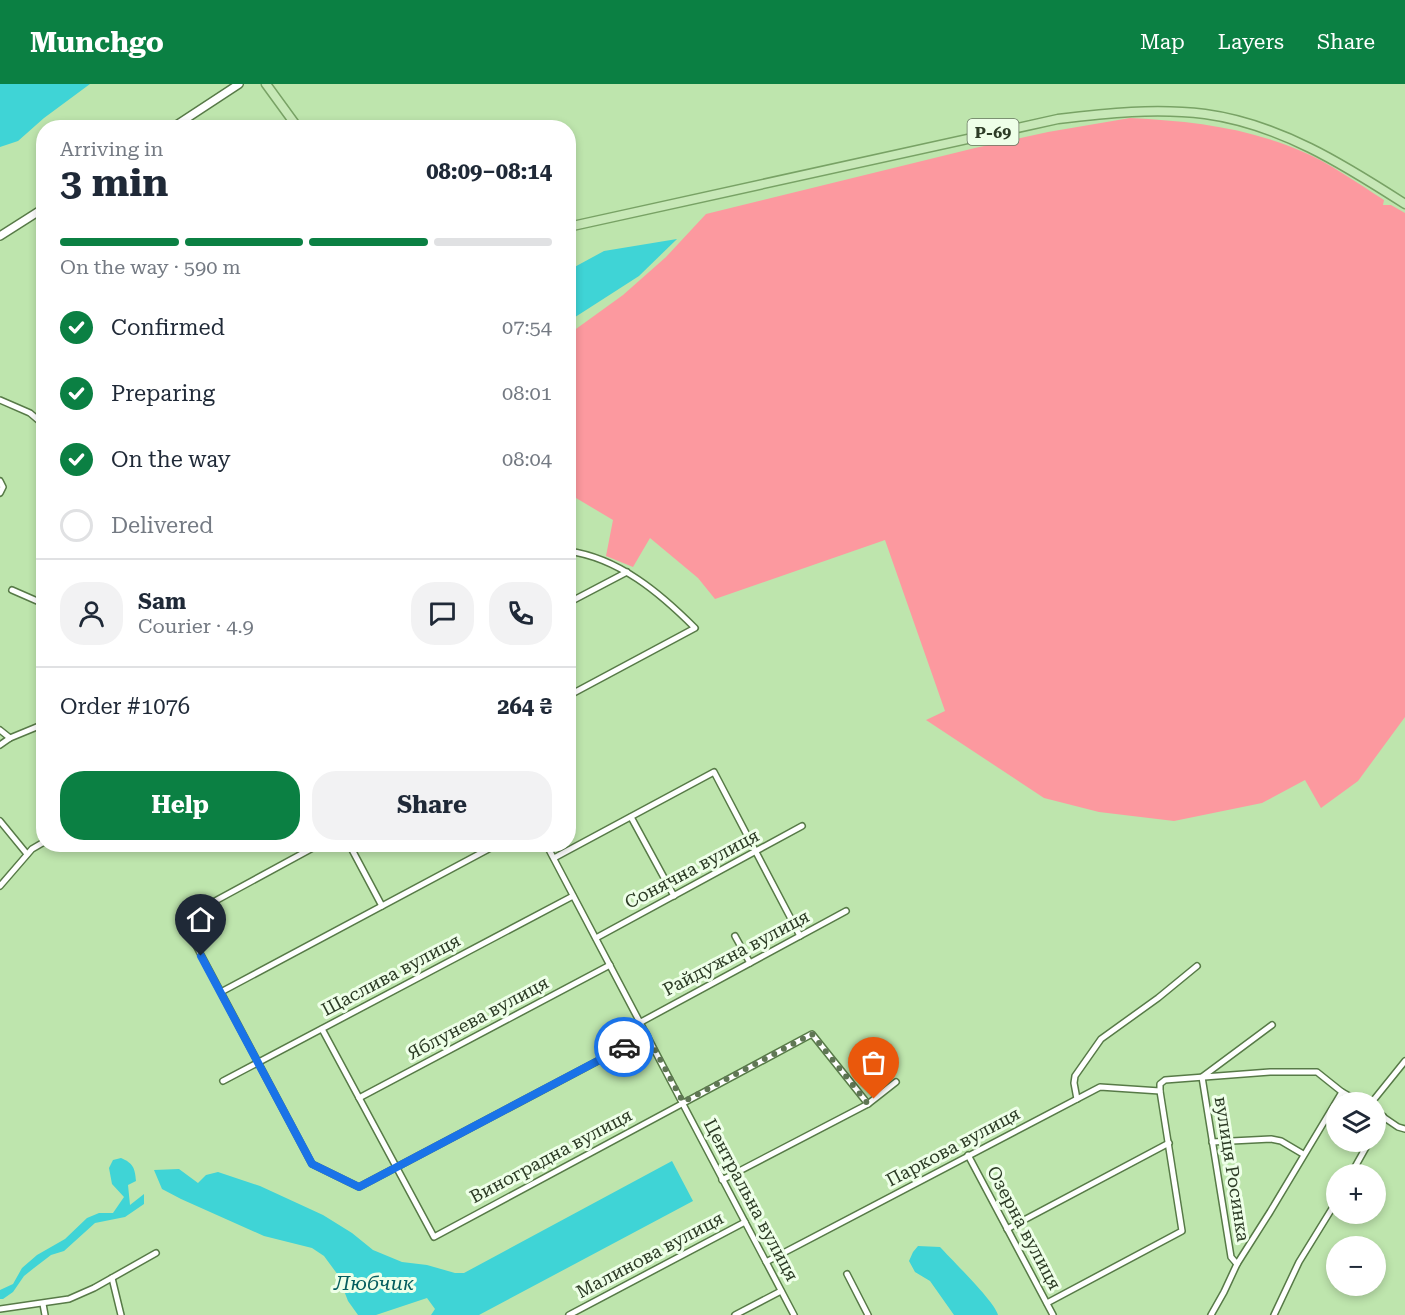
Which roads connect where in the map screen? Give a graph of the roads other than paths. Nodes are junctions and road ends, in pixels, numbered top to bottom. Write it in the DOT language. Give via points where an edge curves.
graph roads {
  1 [pos="239,84"];
  2 [pos="266,84"];
  3 [pos="184,120"];
  4 [pos="292,120"];
  5 [pos="1405,204"];
  6 [pos="36,213"];
  7 [pos="576,225"];
  8 [pos="0,236"];
  9 [pos="0,400"];
  10 [pos="36,418"];
  11 [pos="0,481"];
  12 [pos="0,493"];
  13 [pos="576,553"];
  14 [pos="627,572"];
  15 [pos="12,590"];
  16 [pos="576,599"];
  17 [pos="36,600"];
  18 [pos="576,692"];
  19 [pos="36,727"];
  20 [pos="0,730"];
  21 [pos="10,738"];
  22 [pos="0,745"];
  23 [pos="631,817"];
  24 [pos="0,821"];
  25 [pos="802,826"];
  26 [pos="576,846"];
  27 [pos="36,848"];
  28 [pos="756,851"];
  29 [pos="305,852"];
  30 [pos="353,852"];
  31 [pos="483,852"];
  32 [pos="551,852"];
  33 [pos="565,852"];
  34 [pos="27,854"];
  35 [pos="554,858"];
  36 [pos="0,886"];
  37 [pos="573,896"];
  38 [pos="674,896"];
  39 [pos="382,906"];
  40 [pos="846,911"];
  41 [pos="735,936"];
  42 [pos="800,936"];
  43 [pos="596,938"];
  44 [pos="750,963"];
  45 [pos="610,965"];
  46 [pos="1197,966"];
  47 [pos="221,992"];
  48 [pos="641,1022"];
  49 [pos="1272,1025"];
  50 [pos="322,1029"];
  51 [pos="647,1035"];
  52 [pos="1405,1061"];
  53 [pos="258,1063"];
  54 [pos="1203,1077"];
  55 [pos="223,1081"];
  56 [pos="896,1082"];
  57 [pos="1160,1091"];
  58 [pos="1342,1092"];
  59 [pos="1380,1092"];
  60 [pos="359,1098"];
  61 [pos="1077,1099"];
  62 [pos="683,1102"];
  63 [pos="868,1104"];
  64 [pos="1326,1118"];
  65 [pos="1386,1118"];
  66 [pos="1405,1129"];
  67 [pos="1212,1142"];
  68 [pos="1169,1143"];
  69 [pos="1304,1154"];
  70 [pos="968,1155"];
  71 [pos="396,1167"];
  72 [pos="722,1180"];
  73 [pos="1326,1218"];
  74 [pos="745,1222"];
  75 [pos="1007,1229"];
  76 [pos="156,1253"];
  77 [pos="766,1262"];
  78 [pos="1237,1264"];
  79 [pos="847,1274"];
  80 [pos="112,1278"];
  81 [pos="781,1291"];
  82 [pos="1047,1302"];
  83 [pos="43,1304"];
  84 [pos="0,1310"];
  85 [pos="45,1315"];
  86 [pos="121,1315"];
  87 [pos="569,1315"];
  88 [pos="735,1315"];
  89 [pos="794,1315"];
  90 [pos="868,1315"];
  91 [pos="1053,1315"];
  92 [pos="1211,1315"];
  93 [pos="1274,1315"];
  1 -- 3 [label="street"];
  2 -- 4 [label="main road"];
  5 -- 7 [label="main road, Р-69" via="1327,155 1262,128 1205,114 1127,111 1058,118"];
  6 -- 8 [label="street"];
  9 -- 10 [label="street"];
  11 -- 12 [label="street"];
  13 -- 14 [label="street"];
  14 -- 16 [label="street"];
  14 -- 18 [label="street" via="695,628"];
  15 -- 17 [label="street"];
  19 -- 21 [label="street"];
  20 -- 21 [label="street"];
  21 -- 22 [label="street"];
  23 -- 26 [label="street"];
  23 -- 28 [label="street" via="714,772"];
  23 -- 38 [label="street"];
  24 -- 34 [label="street"];
  25 -- 28 [label="street, Сонячна вулиця"];
  27 -- 34 [label="street"];
  28 -- 38 [label="street, Сонячна вулиця"];
  28 -- 42 [label="street"];
  29 -- 47 [label="street" via="182,919"];
  30 -- 39 [label="street"];
  31 -- 39 [label="street"];
  32 -- 35 [label="street, Центральна вулиця"];
  33 -- 35 [label="street"];
  34 -- 36 [label="street"];
  35 -- 37 [label="street, Центральна вулиця"];
  37 -- 43 [label="street, Центральна вулиця"];
  37 -- 50 [label="street, Щаслива вулиця"];
  38 -- 43 [label="street, Сонячна вулиця"];
  39 -- 47 [label="street"];
  40 -- 42 [label="street, Райдужна вулиця"];
  41 -- 44 [label="street"];
  42 -- 44 [label="street, Райдужна вулиця"];
  43 -- 45 [label="street, Центральна вулиця"];
  44 -- 48 [label="street, Райдужна вулиця"];
  45 -- 48 [label="street, Центральна вулиця"];
  45 -- 60 [label="street, Яблунева вулиця"];
  46 -- 61 [label="street" via="1101,1039 1075,1076"];
  47 -- 53 [label="street"];
  48 -- 51 [label="street, Центральна вулиця"];
  49 -- 54 [label="street"];
  50 -- 53 [label="street, Щаслива вулиця"];
  50 -- 60 [label="street"];
  51 -- 62 [label="street, Центральна вулиця"];
  51 -- 71 [label="street"];
  52 -- 59 [label="street"];
  53 -- 55 [label="street, Щаслива вулиця"];
  53 -- 71 [label="street" via="312,1164 359,1187"];
  54 -- 57 [label="street" via="1165,1080"];
  54 -- 58 [label="street" via="1317,1072"];
  54 -- 67 [label="street, вулиця Росинка"];
  56 -- 63 [label="street"];
  57 -- 61 [label="street, Паркова вулиця" via="1100,1087"];
  57 -- 68 [label="street"];
  60 -- 71 [label="street"];
  61 -- 70 [label="street, Паркова вулиця"];
  62 -- 63 [label="street, Виноградна вулиця" via="812,1034"];
  62 -- 71 [label="street, Виноградна вулиця" via="434,1237"];
  62 -- 72 [label="street, Центральна вулиця"];
  63 -- 72 [label="street"];
  64 -- 69 [label="street"];
  65 -- 66 [label="street"];
  67 -- 69 [label="street" via="1271,1139"];
  67 -- 78 [label="street, вулиця Росинка" via="1231,1257"];
  68 -- 75 [label="street"];
  68 -- 82 [label="street" via="1182,1231"];
  69 -- 78 [label="street"];
  70 -- 75 [label="street, Озерна вулиця"];
  70 -- 77 [label="street, Паркова вулиця"];
  72 -- 74 [label="street, Центральна вулиця"];
  73 -- 93 [label="street" via="1299,1262"];
  74 -- 77 [label="street, Центральна вулиця"];
  74 -- 87 [label="street, Малинова вулиця"];
  75 -- 82 [label="street, Озерна вулиця"];
  76 -- 80 [label="street"];
  77 -- 81 [label="street, Центральна вулиця"];
  78 -- 92 [label="street"];
  79 -- 90 [label="street"];
  80 -- 83 [label="street" via="69,1299"];
  80 -- 86 [label="street"];
  81 -- 88 [label="street"];
  81 -- 89 [label="street, Центральна вулиця"];
  82 -- 91 [label="street, Озерна вулиця"];
  83 -- 84 [label="street"];
  83 -- 85 [label="street"];
}
